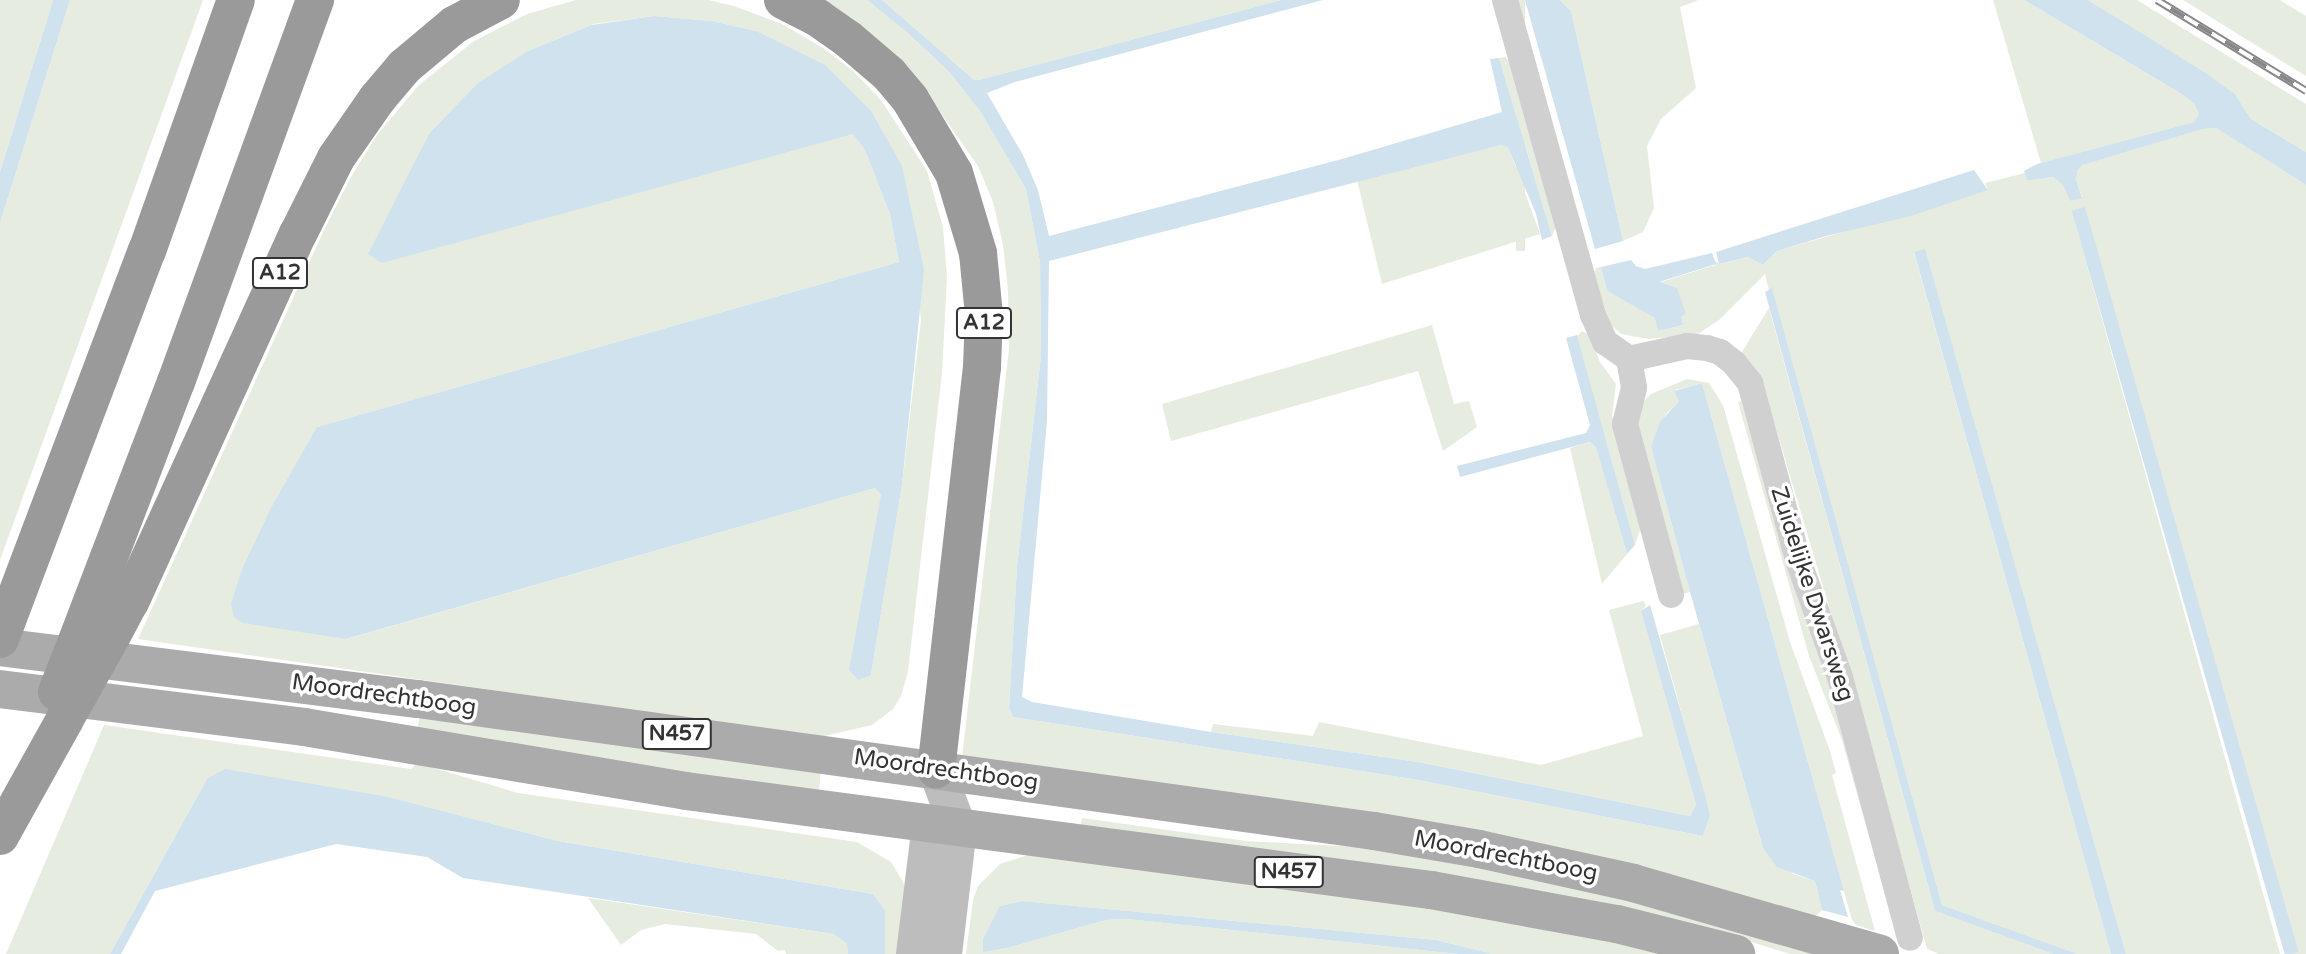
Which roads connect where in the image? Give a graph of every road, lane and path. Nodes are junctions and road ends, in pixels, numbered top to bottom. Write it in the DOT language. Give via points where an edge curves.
graph roads {
  1 [pos="236,0"];
  2 [pos="315,0"];
  3 [pos="501,0"];
  4 [pos="783,0"];
  5 [pos="1505,0"];
  6 [pos="1629,359"];
  7 [pos="1671,595"];
  8 [pos="95,635"];
  9 [pos="2,637"];
  10 [pos="0,689"];
  11 [pos="936,769"];
  12 [pos="944,826"];
  13 [pos="0,834"];
  14 [pos="1895,946"];
  15 [pos="914,954"];
  16 [pos="943,954"];
  17 [pos="1736,954"];
  1 -- 9 [label="highway"];
  2 -- 8 [label="highway, A12" via="181,370"];
  3 -- 8 [label="highway, A12" via="454,25 404,67 336,158 130,602"];
  4 -- 11 [label="highway, A12" via="848,38 910,99 954,173 978,253 984,315 981,378"];
  5 -- 6 [label="street" via="1593,315 1605,342"];
  6 -- 7 [label="street" via="1634,388 1625,424"];
  6 -- 14 [label="street, Zuidelijke Dwarsweg" via="1687,346 1707,348 1734,363 1750,383 1798,560 1840,677"];
  8 -- 13 [label="highway, A12, bridge"];
  9 -- 11 [label="main road, Moordrechtboog / N457" via="199,671"];
  10 -- 12 [label="main road, Moordrechtboog / N457" via="293,726 633,783"];
  11 -- 12 [label="main road"];
  11 -- 14 [label="main road, Moordrechtboog / N457" via="1327,823 1479,849"];
  12 -- 15 [label="street"];
  12 -- 16 [label="street"];
  12 -- 17 [label="main road, Moordrechtboog / N457" via="1529,905"];
}
